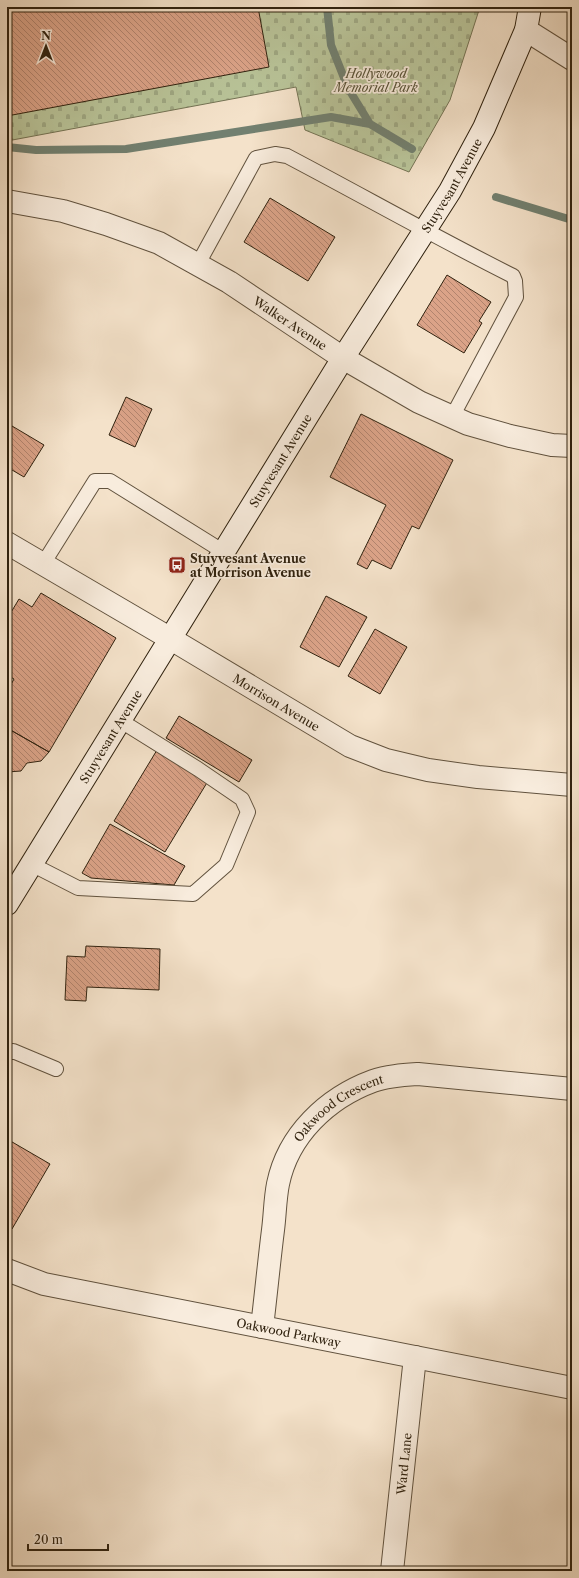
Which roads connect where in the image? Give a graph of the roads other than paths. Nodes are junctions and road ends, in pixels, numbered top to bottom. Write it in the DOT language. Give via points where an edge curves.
graph roads {
  1 [pos="530,7"];
  2 [pos="526,30"];
  3 [pos="572,59"];
  4 [pos="7,201"];
  5 [pos="425,230"];
  6 [pos="198,264"];
  7 [pos="343,358"];
  8 [pos="452,417"];
  9 [pos="572,446"];
  10 [pos="7,543"];
  11 [pos="224,552"];
  12 [pos="43,564"];
  13 [pos="171,638"];
  14 [pos="121,721"];
  15 [pos="572,785"];
  16 [pos="31,864"];
  17 [pos="7,904"];
  18 [pos="7,1052"];
  19 [pos="56,1069"];
  20 [pos="572,1089"];
  21 [pos="7,1270"];
  22 [pos="262,1327"];
  23 [pos="415,1357"];
  24 [pos="572,1388"];
  25 [pos="392,1571"];
  1 -- 2 [label="street, Stuyvesant Avenue"];
  2 -- 3 [label="street"];
  2 -- 5 [label="street, Stuyvesant Avenue" via="484,128 450,191"];
  4 -- 6 [label="street, Walker Avenue" via="63,211 106,224 159,243"];
  5 -- 6 [label="lane" via="288,156 275,154 256,158"];
  5 -- 7 [label="street, Stuyvesant Avenue"];
  5 -- 8 [label="lane" via="513,276 515,281 516,297"];
  6 -- 7 [label="street, Walker Avenue"];
  7 -- 8 [label="street, Walker Avenue" via="419,402"];
  7 -- 11 [label="street, Stuyvesant Avenue"];
  8 -- 9 [label="street, Walker Avenue" via="510,436 552,445"];
  10 -- 12 [label="street, Morrison Avenue"];
  11 -- 12 [label="lane" via="110,481 103,480 95,481"];
  11 -- 13 [label="street, Stuyvesant Avenue"];
  12 -- 13 [label="street, Morrison Avenue"];
  13 -- 14 [label="street, Stuyvesant Avenue"];
  13 -- 15 [label="street, Morrison Avenue" via="350,746 386,760 478,778"];
  14 -- 16 [label="street, Stuyvesant Avenue"];
  14 -- 16 [label="lane" via="242,799 248,812 226,865 192,894 78,888"];
  16 -- 17 [label="street, Stuyvesant Avenue"];
  18 -- 19 [label="lane" via="13,1051"];
  20 -- 22 [label="street, Oakwood Crescent" via="418,1074 403,1075 374,1080 347,1092 323,1109 303,1130 288,1155 278,1183"];
  21 -- 22 [label="street, Oakwood Parkway" via="44,1284"];
  22 -- 23 [label="street, Oakwood Parkway"];
  23 -- 24 [label="street, Oakwood Parkway"];
  23 -- 25 [label="street, Ward Lane"];
}
